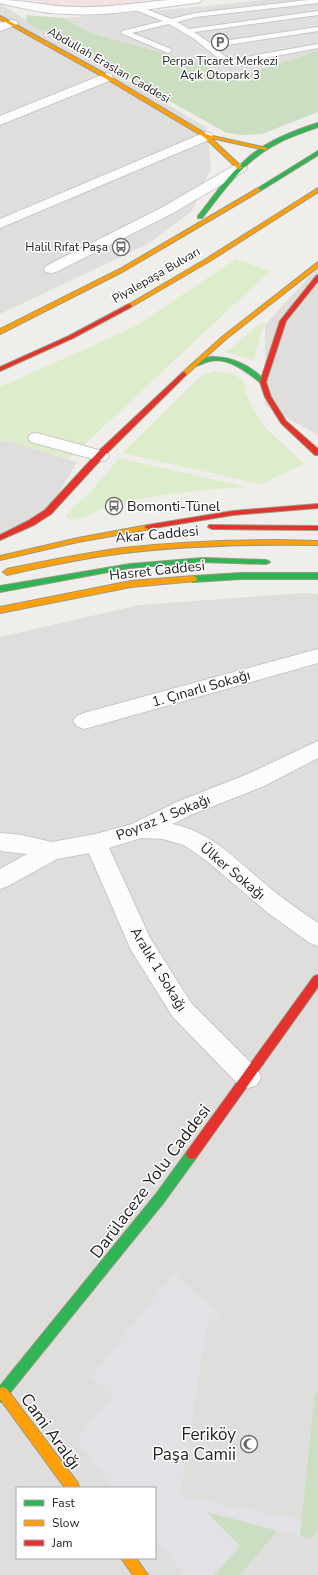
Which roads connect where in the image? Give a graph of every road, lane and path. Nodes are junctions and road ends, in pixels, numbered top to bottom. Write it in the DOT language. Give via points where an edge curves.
graph roads {
  1 [pos="3,0"];
  2 [pos="191,1"];
  3 [pos="318,1"];
  4 [pos="136,7"];
  5 [pos="318,13"];
  6 [pos="0,17"];
  7 [pos="171,21"];
  8 [pos="12,23"];
  9 [pos="0,27"];
  10 [pos="318,29"];
  11 [pos="189,31"];
  12 [pos="208,46"];
  13 [pos="318,46"];
  14 [pos="168,51"];
  15 [pos="108,77"];
  16 [pos="0,121"];
  17 [pos="318,125"];
  18 [pos="206,136"];
  19 [pos="265,148"];
  20 [pos="318,153"];
  21 [pos="240,168"];
  22 [pos="318,190"];
  23 [pos="0,224"];
  24 [pos="195,228"];
  25 [pos="318,264"];
  26 [pos="51,269"];
  27 [pos="318,277"];
  28 [pos="0,332"];
  29 [pos="195,364"];
  30 [pos="0,369"];
  31 [pos="263,382"];
  32 [pos="37,438"];
  33 [pos="318,453"];
  34 [pos="100,456"];
  35 [pos="318,506"];
  36 [pos="318,528"];
  37 [pos="130,531"];
  38 [pos="0,538"];
  39 [pos="318,543"];
  40 [pos="0,558"];
  41 [pos="276,562"];
  42 [pos="0,573"];
  43 [pos="318,576"];
  44 [pos="0,589"];
  45 [pos="0,610"];
  46 [pos="318,656"];
  47 [pos="84,721"];
  48 [pos="318,749"];
  49 [pos="139,830"];
  50 [pos="0,842"];
  51 [pos="96,843"];
  52 [pos="52,851"];
  53 [pos="0,880"];
  54 [pos="318,936"];
  55 [pos="318,979"];
  56 [pos="248,1077"];
  57 [pos="1,1392"];
  58 [pos="72,1487"];
  59 [pos="129,1559"];
  60 [pos="141,1575"];
  1 -- 4 [label="street" via="61,12"];
  2 -- 4 [label="street"];
  2 -- 7 [label="lane"];
  3 -- 7 [label="lane" via="208,13"];
  4 -- 7 [label="lane"];
  5 -- 11 [label="lane"];
  6 -- 8 [label="main road, Abdullah Eraslan Caddesi"];
  7 -- 11 [label="lane"];
  7 -- 14 [label="lane" via="125,33"];
  8 -- 9 [label="street"];
  8 -- 15 [label="main road, Abdullah Eraslan Caddesi"];
  10 -- 12 [label="lane"];
  11 -- 12 [label="lane"];
  12 -- 13 [label="lane" via="227,63"];
  15 -- 16 [label="street"];
  15 -- 18 [label="main road, Abdullah Eraslan Caddesi"];
  17 -- 19 [label="main road"];
  18 -- 19 [label="main road, Abdullah Eraslan Caddesi"];
  18 -- 21 [label="main road, Abdullah Eraslan Caddesi"];
  18 -- 23 [label="street"];
  19 -- 21 [label="main road"];
  20 -- 24 [label="main road, Piyalepaşa Bulvarı"];
  21 -- 24 [label="main road" via="201,215"];
  21 -- 26 [label="street" via="168,210"];
  22 -- 30 [label="main road, Piyalepaşa Bulvarı" via="94,325"];
  24 -- 28 [label="main road, Piyalepaşa Bulvarı" via="88,289"];
  25 -- 29 [label="main road"];
  27 -- 31 [label="main road" via="283,321"];
  29 -- 31 [label="main road" via="213,359 231,362 251,370"];
  29 -- 34 [label="main road"];
  31 -- 33 [label="main road" via="268,397 283,422"];
  32 -- 34 [label="street"];
  34 -- 38 [label="main road" via="48,512"];
  35 -- 37 [label="main road" via="208,516"];
  36 -- 37 [label="main road, Akar Caddesi"];
  37 -- 40 [label="main road"];
  39 -- 42 [label="main road, Akar Caddesi" via="226,543 133,549 82,556"];
  41 -- 44 [label="main road" via="203,560 130,566"];
  43 -- 45 [label="main road, Hasret Caddesi" via="241,576 131,584"];
  46 -- 47 [label="street, 1. Çınarlı Sokağı"];
  48 -- 49 [label="street, Poyraz 1 Sokağı" via="256,780 185,808"];
  49 -- 51 [label="street, Poyraz 1 Sokağı"];
  49 -- 54 [label="street, Ülker Sokağı" via="162,829 177,832 202,843 270,902"];
  50 -- 52 [label="street, Poyraz 1 Sokağı"];
  51 -- 52 [label="street, Poyraz 1 Sokağı"];
  51 -- 56 [label="street, Aralık 1 Sokağı" via="140,943 182,1010"];
  52 -- 53 [label="street"];
  55 -- 56 [label="main road, Darülaceze Yolu Caddesi"];
  56 -- 57 [label="main road, Darülaceze Yolu Caddesi" via="160,1198"];
  57 -- 58 [label="main road, Cami Aralğı"];
  59 -- 60 [label="main road"];
}
